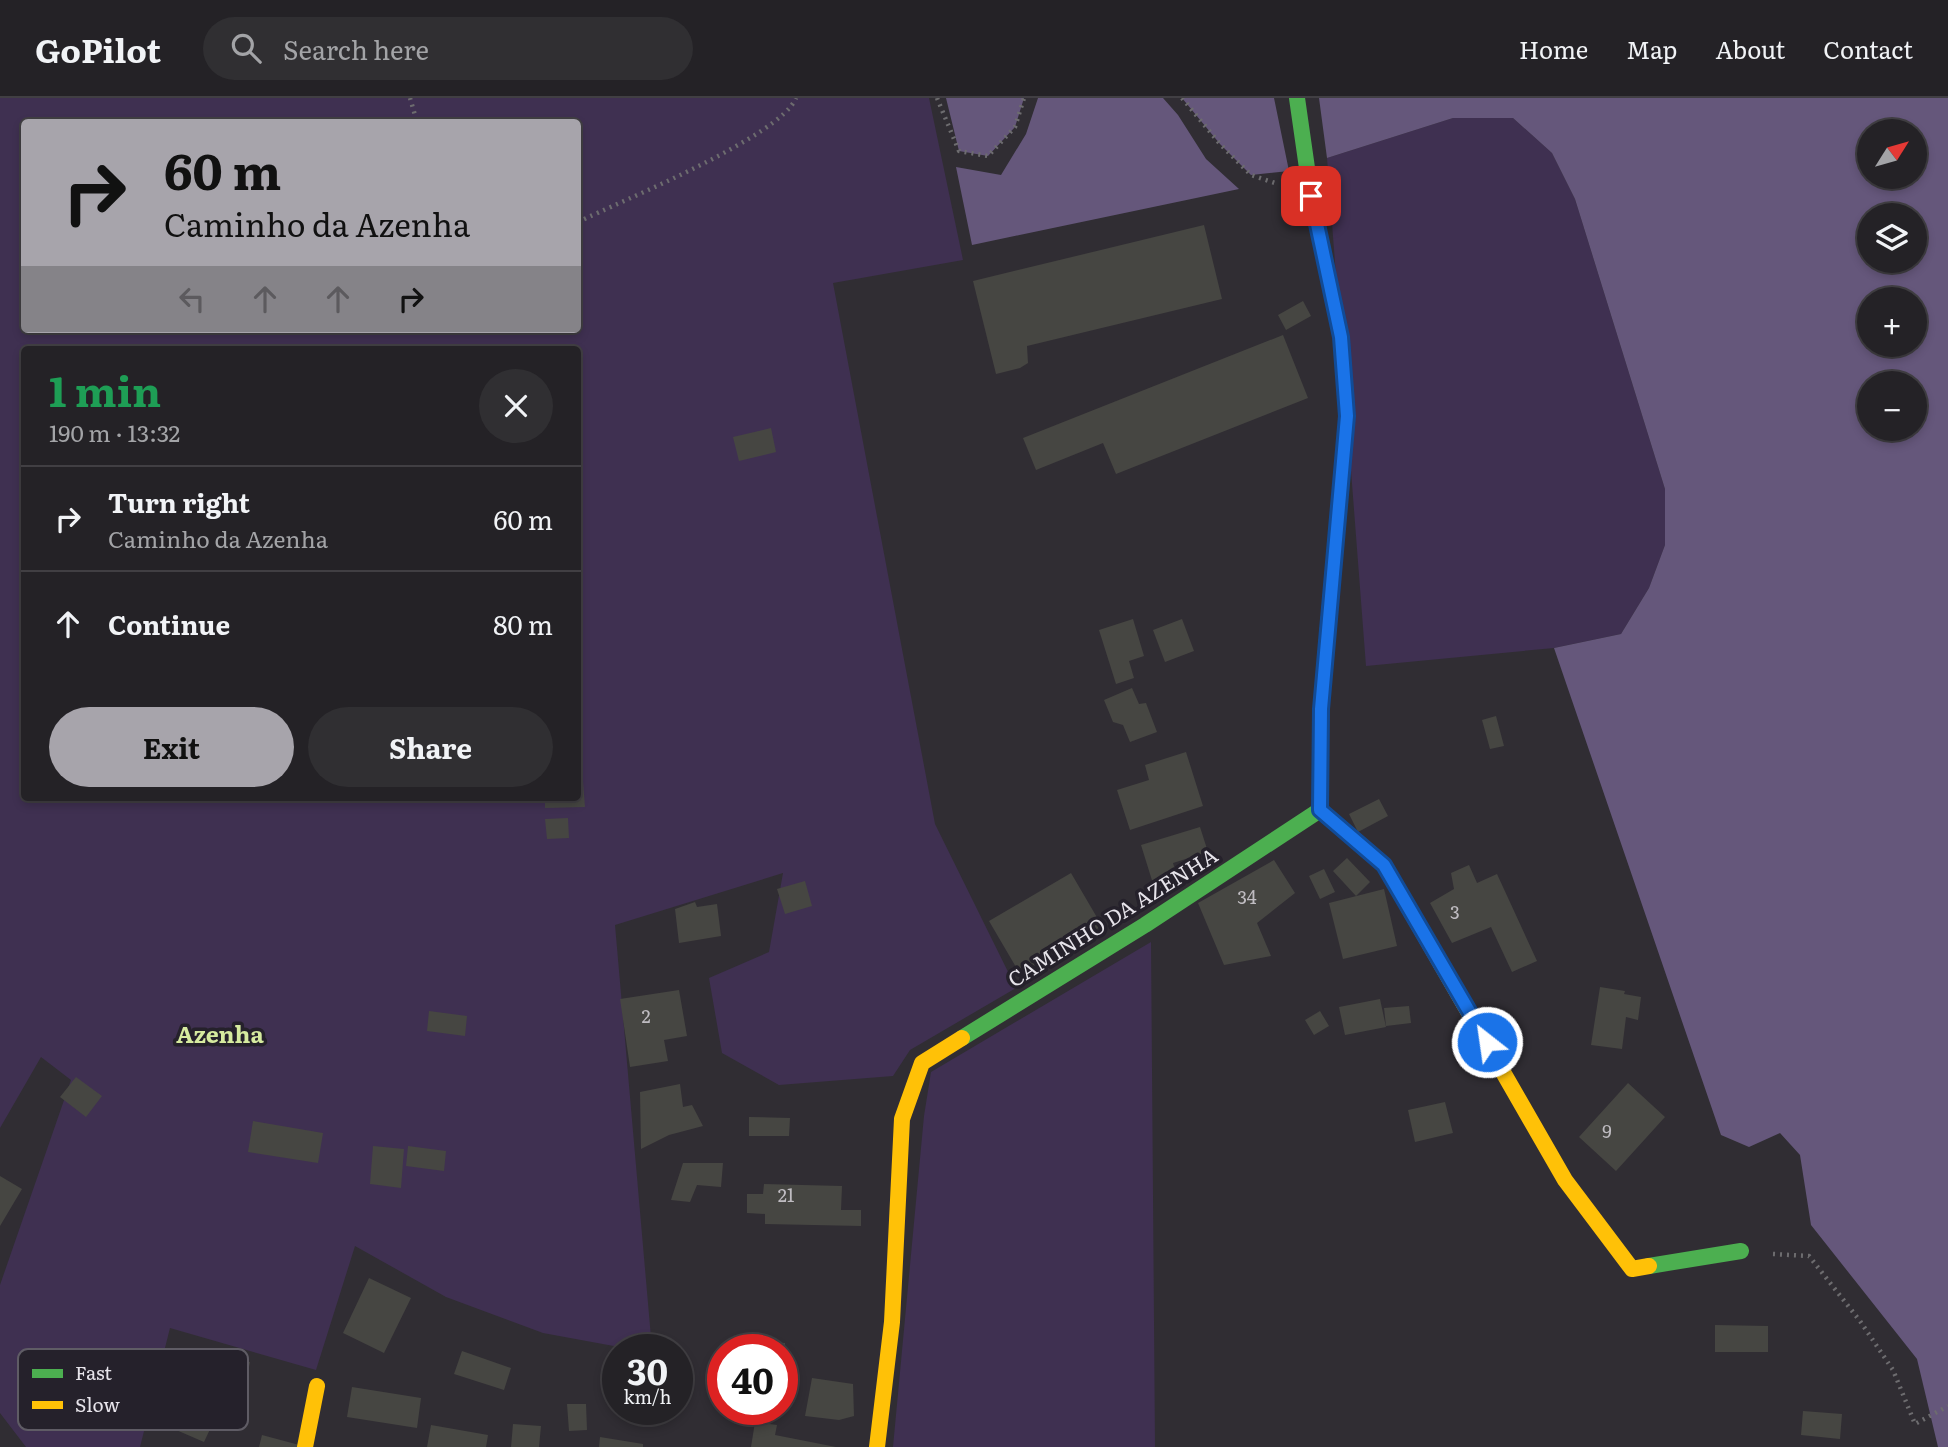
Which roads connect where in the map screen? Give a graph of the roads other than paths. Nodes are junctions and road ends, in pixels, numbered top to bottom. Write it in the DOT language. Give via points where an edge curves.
graph roads {
  1 [pos="1297,98"];
  2 [pos="1320,810"];
  3 [pos="1741,1251"];
  4 [pos="317,1386"];
  5 [pos="305,1447"];
  6 [pos="877,1447"];
  1 -- 2 [label="street" via="1311,196 1341,337 1347,416 1321,709"];
  2 -- 3 [label="street" via="1384,865 1565,1180 1632,1269"];
  2 -- 6 [label="street, CAMINHO DA AZENHA" via="922,1063 902,1119 892,1322"];
  4 -- 5 [label="street"];
}
